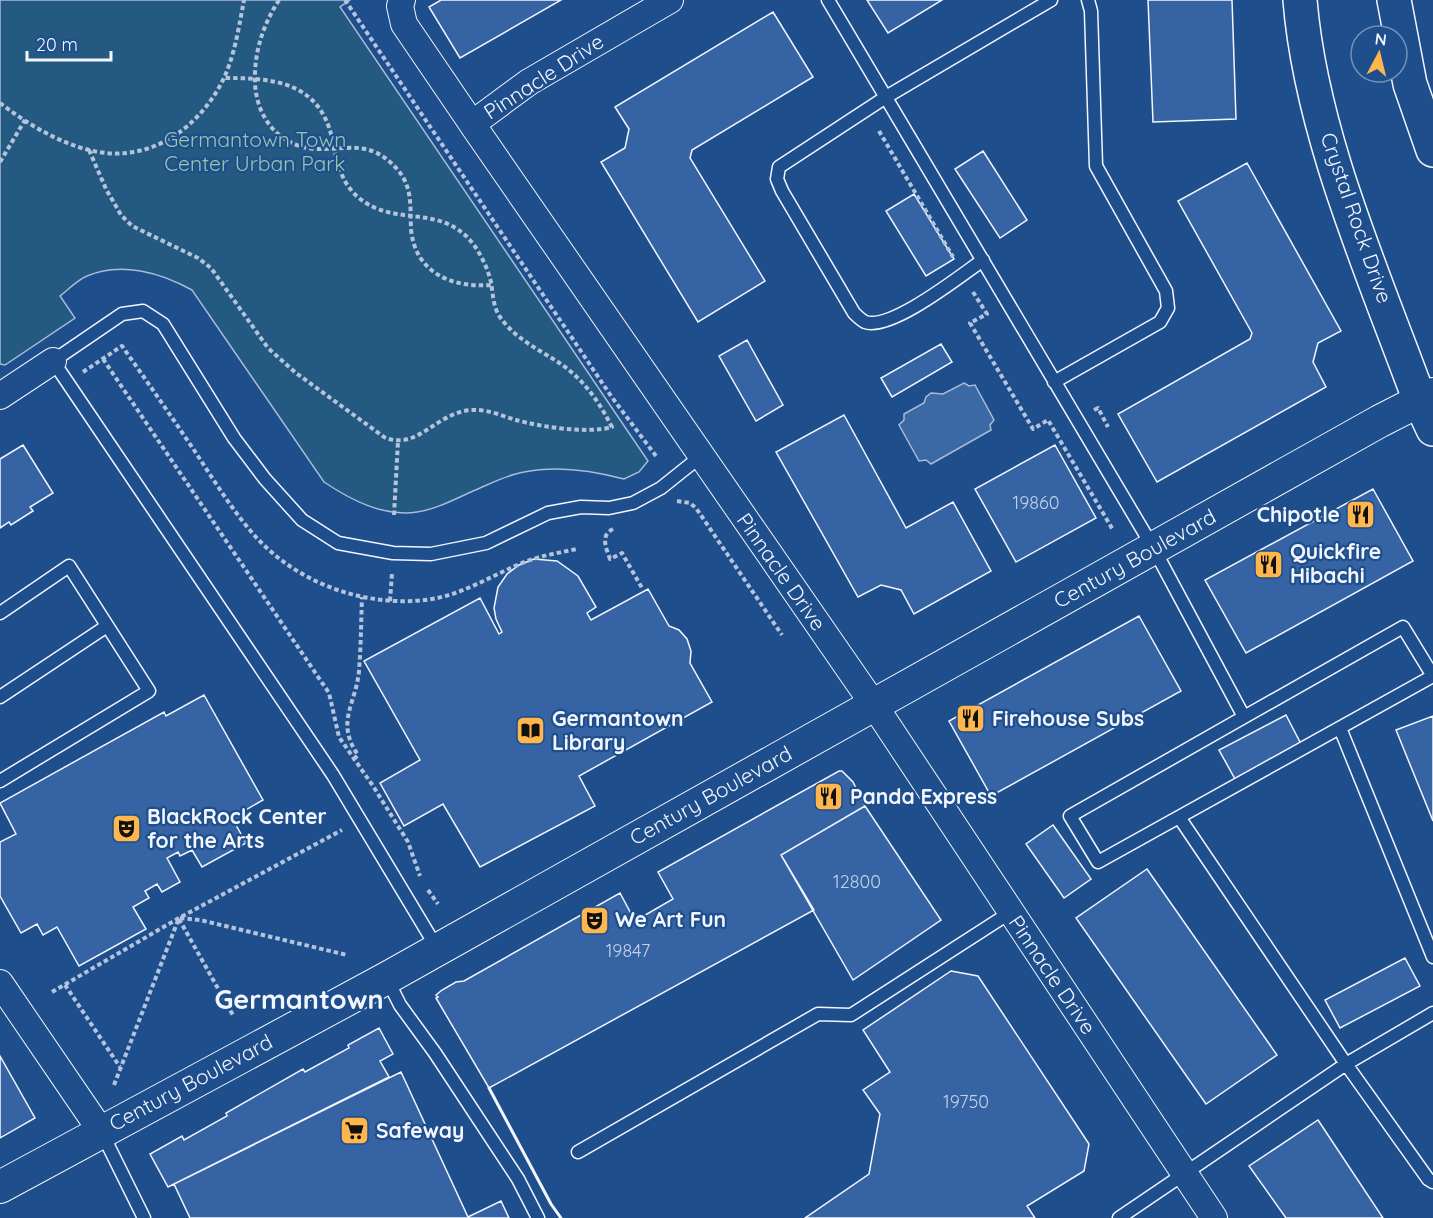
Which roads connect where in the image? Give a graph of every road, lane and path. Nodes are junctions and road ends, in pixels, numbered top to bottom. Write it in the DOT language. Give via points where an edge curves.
graph roads {
  1 [pos="244,0"];
  2 [pos="279,0"];
  3 [pos="345,0"];
  4 [pos="402,0"];
  5 [pos="670,0"];
  6 [pos="828,0"];
  7 [pos="1051,0"];
  8 [pos="1089,0"];
  9 [pos="1300,0"];
  10 [pos="1394,0"];
  11 [pos="224,78"];
  12 [pos="255,78"];
  13 [pos="886,97"];
  14 [pos="0,103"];
  15 [pos="25,120"];
  16 [pos="472,124"];
  17 [pos="879,131"];
  18 [pos="333,147"];
  19 [pos="89,150"];
  20 [pos="1433,150"];
  21 [pos="0,162"];
  22 [pos="412,216"];
  23 [pos="983,260"];
  24 [pos="958,264"];
  25 [pos="491,285"];
  26 [pos="973,292"];
  27 [pos="103,359"];
  28 [pos="53,361"];
  29 [pos="1054,382"];
  30 [pos="0,396"];
  31 [pos="1430,406"];
  32 [pos="398,441"];
  33 [pos="656,456"];
  34 [pos="701,456"];
  35 [pos="675,501"];
  36 [pos="394,515"];
  37 [pos="617,527"];
  38 [pos="1113,530"];
  39 [pos="1154,549"];
  40 [pos="392,573"];
  41 [pos="642,588"];
  42 [pos="362,597"];
  43 [pos="390,601"];
  44 [pos="0,613"];
  45 [pos="107,626"];
  46 [pos="782,635"];
  47 [pos="0,697"];
  48 [pos="874,705"];
  49 [pos="1244,717"];
  50 [pos="1340,728"];
  51 [pos="354,759"];
  52 [pos="0,781"];
  53 [pos="1179,817"];
  54 [pos="349,826"];
  55 [pos="421,878"];
  56 [pos="426,886"];
  57 [pos="438,904"];
  58 [pos="1011,912"];
  59 [pos="179,918"];
  60 [pos="437,949"];
  61 [pos="346,955"];
  62 [pos="1433,957"];
  63 [pos="387,978"];
  64 [pos="1,985"];
  65 [pos="64,985"];
  66 [pos="52,992"];
  67 [pos="1433,1013"];
  68 [pos="234,1017"];
  69 [pos="1346,1064"];
  70 [pos="120,1067"];
  71 [pos="114,1085"];
  72 [pos="101,1131"];
  73 [pos="578,1152"];
  74 [pos="1184,1173"];
  75 [pos="1433,1182"];
  76 [pos="0,1187"];
  77 [pos="144,1218"];
  78 [pos="538,1218"];
  79 [pos="1119,1218"];
  80 [pos="1214,1218"];
  1 -- 11 [label="path"];
  2 -- 12 [label="path" via="262,33"];
  3 -- 33 [label="path" via="611,396"];
  4 -- 16 [label="street" via="404,24"];
  5 -- 16 [label="street, Pinnacle Drive" via="529,82"];
  6 -- 13 [label="lane"];
  7 -- 13 [label="lane"];
  8 -- 29 [label="lane" via="1096,166 1166,291 1168,308 1160,322"];
  9 -- 31 [label="main road, Crystal Rock Drive" via="1313,83 1340,182"];
  10 -- 20 [label="main road" via="1410,84"];
  11 -- 12 [label="path"];
  11 -- 19 [label="path" via="200,115 166,142 144,150"];
  12 -- 18 [label="path" via="291,86 306,94 328,124"];
  12 -- 18 [label="path" via="259,106 273,130 293,144 317,149"];
  13 -- 23 [label="lane"];
  13 -- 23 [label="lane" via="779,167 777,178 854,313 864,322 893,318"];
  14 -- 15 [label="path"];
  15 -- 19 [label="path"];
  15 -- 21 [label="path"];
  16 -- 34 [label="street, Pinnacle Drive"];
  17 -- 24 [label="path"];
  18 -- 22 [label="path" via="344,182 358,197 375,209"];
  18 -- 22 [label="path" via="361,148 386,158 406,183"];
  19 -- 32 [label="path" via="106,189 132,226 211,268 268,348 371,428"];
  22 -- 25 [label="path" via="444,222 465,235 485,262"];
  22 -- 25 [label="path" via="417,251 432,271 461,285"];
  23 -- 29 [label="lane"];
  25 -- 32 [label="path" via="499,315 510,329 580,380 599,402 612,427 585,430 518,421 475,410 449,415 413,438"];
  26 -- 38 [label="path" via="987,314 970,323 1033,429 1048,420"];
  27 -- 51 [label="path" via="329,693 339,737"];
  28 -- 30 [label="street"];
  28 -- 34 [label="lane" via="122,314 143,311 163,324 234,438 302,520 338,543 393,553 431,554 486,543 548,513 633,503 660,488"];
  28 -- 60 [label="lane" via="333,775"];
  29 -- 39 [label="lane"];
  31 -- 39 [label="street, Century Boulevard" via="1370,427"];
  32 -- 36 [label="path"];
  34 -- 48 [label="street, Pinnacle Drive"];
  35 -- 46 [label="path" via="696,508"];
  37 -- 41 [label="path" via="609,531 604,542 610,559 622,553"];
  39 -- 48 [label="street, Century Boulevard"];
  39 -- 49 [label="lane"];
  40 -- 43 [label="path"];
  42 -- 51 [label="path" via="359,672 347,721 357,755"];
  44 -- 45 [label="lane" via="69,566"];
  45 -- 47 [label="lane"];
  45 -- 52 [label="lane" via="149,691"];
  48 -- 58 [label="street, Pinnacle Drive"];
  48 -- 60 [label="street, Century Boulevard"];
  49 -- 50 [label="lane" via="1403,627 1433,676"];
  49 -- 53 [label="lane" via="1070,816 1098,862"];
  50 -- 53 [label="lane"];
  50 -- 62 [label="lane"];
  51 -- 55 [label="path" via="408,842"];
  53 -- 69 [label="lane"];
  54 -- 59 [label="path"];
  56 -- 57 [label="path"];
  58 -- 73 [label="lane" via="851,1015 818,1014"];
  58 -- 74 [label="street, Pinnacle Drive"];
  59 -- 61 [label="path"];
  59 -- 65 [label="path"];
  59 -- 68 [label="path"];
  59 -- 70 [label="path"];
  60 -- 63 [label="street, Century Boulevard"];
  63 -- 72 [label="street, Century Boulevard"];
  63 -- 78 [label="lane" via="400,1005 518,1179"];
  64 -- 72 [label="street"];
  65 -- 66 [label="path"];
  65 -- 70 [label="path"];
  67 -- 69 [label="lane"];
  69 -- 74 [label="lane"];
  69 -- 75 [label="lane"];
  70 -- 71 [label="path"];
  72 -- 76 [label="street, Century Boulevard"];
  72 -- 77 [label="lane"];
  74 -- 79 [label="lane"];
  74 -- 80 [label="street, Pinnacle Drive"];
}
